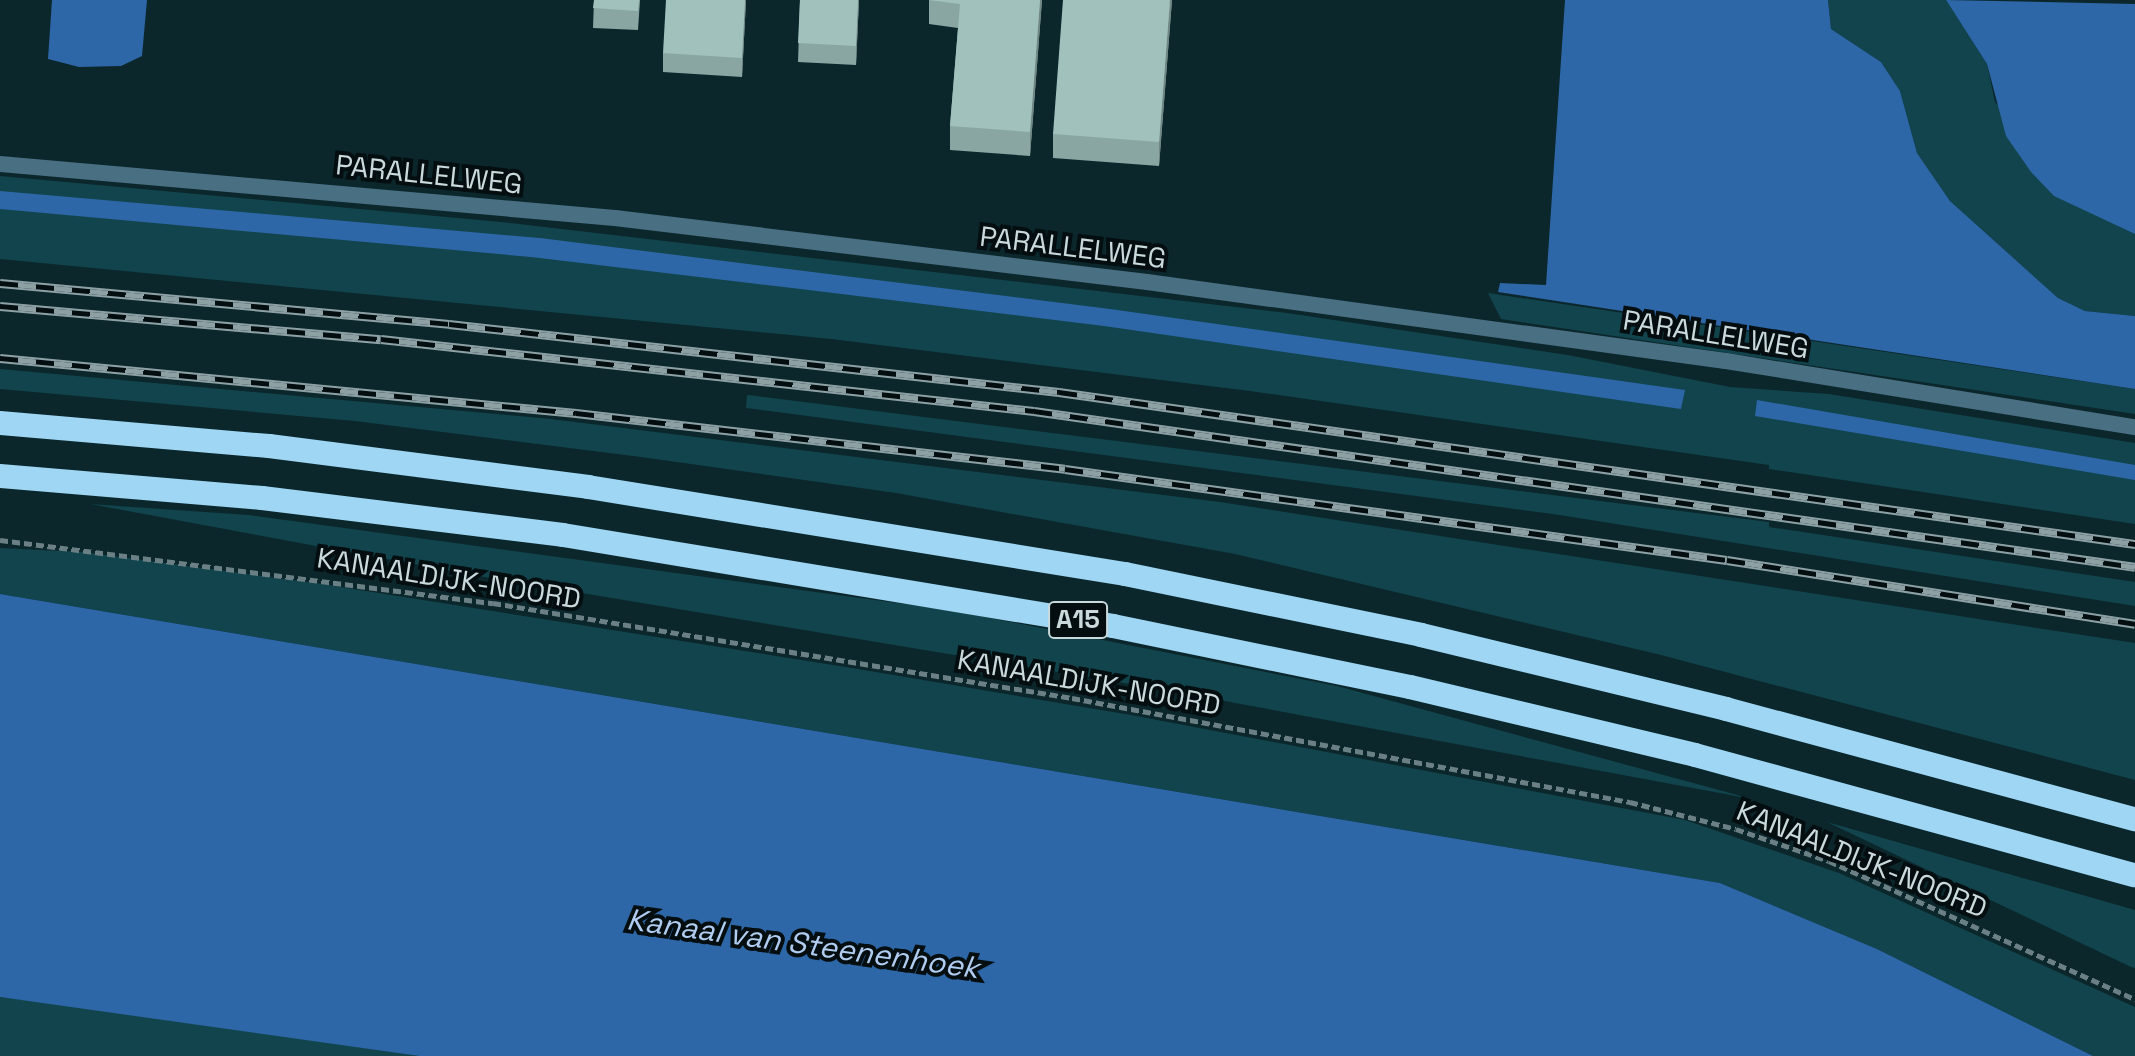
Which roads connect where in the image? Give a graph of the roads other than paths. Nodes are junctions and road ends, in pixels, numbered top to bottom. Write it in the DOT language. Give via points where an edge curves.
graph roads {
  1 [pos="0,164"];
  2 [pos="0,423"];
  3 [pos="2135,427"];
  4 [pos="0,476"];
  5 [pos="2135,819"];
  6 [pos="2135,875"];
  1 -- 3 [label="street, PARALLELWEG" via="615,218 1147,282 1726,361"];
  2 -- 5 [label="highway, A15" via="269,446 588,487 1125,574 1421,635 1711,705"];
  4 -- 6 [label="highway, A15" via="262,498 563,535 1113,626 1410,687 1695,755"];
}
